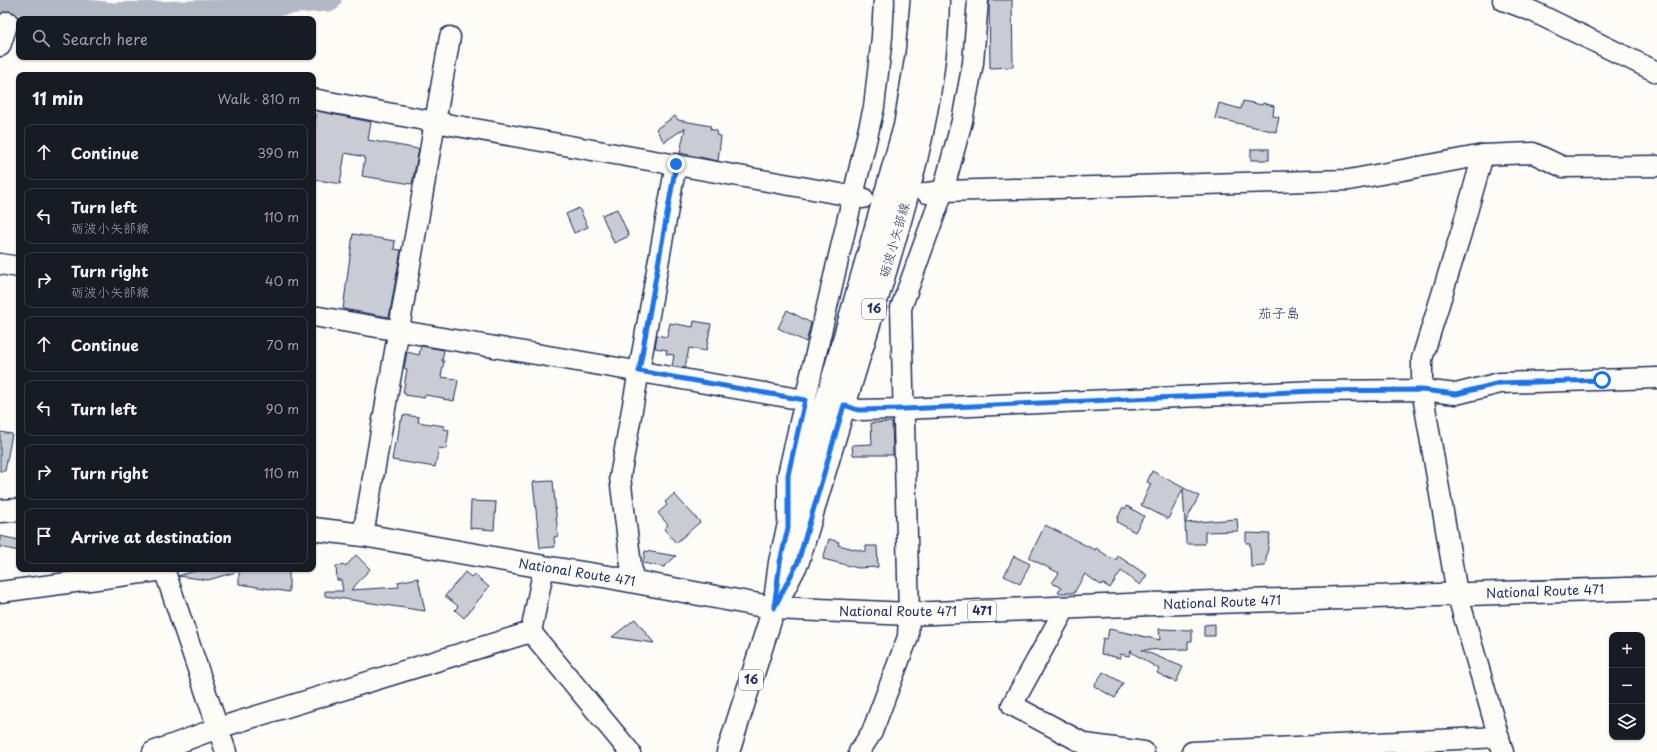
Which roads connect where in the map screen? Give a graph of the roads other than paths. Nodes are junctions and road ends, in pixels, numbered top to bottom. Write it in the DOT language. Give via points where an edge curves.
graph roads {
  1 [pos="884,0"];
  2 [pos="922,0"];
  3 [pos="938,0"];
  4 [pos="978,0"];
  5 [pos="1503,0"];
  6 [pos="8,22"];
  7 [pos="450,37"];
  8 [pos="0,46"];
  9 [pos="1657,72"];
  10 [pos="316,100"];
  11 [pos="435,122"];
  12 [pos="1483,155"];
  13 [pos="676,164"];
  14 [pos="1657,166"];
  15 [pos="935,192"];
  16 [pos="858,197"];
  17 [pos="0,264"];
  18 [pos="16,267"];
  19 [pos="316,316"];
  20 [pos="400,330"];
  21 [pos="639,371"];
  22 [pos="1657,378"];
  23 [pos="1422,390"];
  24 [pos="805,400"];
  25 [pos="844,405"];
  26 [pos="904,409"];
  27 [pos="16,510"];
  28 [pos="0,511"];
  29 [pos="788,528"];
  30 [pos="316,529"];
  31 [pos="363,535"];
  32 [pos="544,567"];
  33 [pos="143,572"];
  34 [pos="165,572"];
  35 [pos="633,581"];
  36 [pos="1657,588"];
  37 [pos="0,592"];
  38 [pos="1457,593"];
  39 [pos="1066,607"];
  40 [pos="774,608"];
  41 [pos="909,614"];
  42 [pos="532,632"];
  43 [pos="218,728"];
  44 [pos="1501,745"];
  45 [pos="153,752"];
  46 [pos="226,752"];
  47 [pos="630,752"];
  48 [pos="728,752"];
  49 [pos="859,752"];
  50 [pos="1144,752"];
  51 [pos="1192,752"];
  1 -- 16 [label="street" via="874,107"];
  2 -- 29 [label="main road, 砺波小矢部線 / 16" via="917,53 905,126"];
  3 -- 25 [label="main road, 砺波小矢部線 / 16" via="932,70 922,136 903,213"];
  4 -- 15 [label="street" via="973,63 962,121"];
  5 -- 9 [label="street" via="1532,11"];
  6 -- 8 [label="street"];
  7 -- 11 [label="street"];
  10 -- 11 [label="street"];
  11 -- 13 [label="street"];
  11 -- 20 [label="street"];
  12 -- 14 [label="street" via="1533,153 1562,167"];
  12 -- 15 [label="street" via="1349,180"];
  12 -- 23 [label="street" via="1422,360"];
  13 -- 16 [label="street"];
  13 -- 21 [label="street"];
  15 -- 26 [label="street" via="901,308"];
  16 -- 24 [label="street"];
  17 -- 18 [label="street"];
  19 -- 20 [label="street"];
  20 -- 21 [label="street"];
  20 -- 31 [label="street"];
  21 -- 24 [label="street"];
  21 -- 35 [label="street" via="620,477"];
  22 -- 23 [label="street" via="1500,383 1456,394"];
  23 -- 26 [label="street" via="1315,391"];
  23 -- 38 [label="street"];
  24 -- 29 [label="street" via="788,475"];
  25 -- 26 [label="street" via="858,410"];
  25 -- 40 [label="main road, 砺波小矢部線 / 16" via="798,562"];
  26 -- 41 [label="street"];
  27 -- 28 [label="main road"];
  29 -- 40 [label="main road, 砺波小矢部線 / 16" via="780,562"];
  30 -- 31 [label="main road, National Route 471 / 471"];
  31 -- 32 [label="main road, National Route 471 / 471"];
  32 -- 35 [label="main road, National Route 471 / 471"];
  32 -- 42 [label="street"];
  33 -- 37 [label="street"];
  34 -- 43 [label="street"];
  35 -- 40 [label="main road, National Route 471 / 471"];
  36 -- 38 [label="main road, National Route 471 / 471"];
  38 -- 39 [label="main road, National Route 471 / 471"];
  38 -- 44 [label="street"];
  39 -- 41 [label="main road, National Route 471 / 471"];
  39 -- 50 [label="street" via="1012,706 1085,744"];
  40 -- 41 [label="main road, National Route 471 / 471"];
  40 -- 48 [label="main road, 砺波小矢部線 / 16"];
  41 -- 49 [label="street" via="908,637 872,732"];
  42 -- 43 [label="street"];
  42 -- 47 [label="street"];
  43 -- 45 [label="street"];
  43 -- 46 [label="street"];
  44 -- 51 [label="street"];
}
